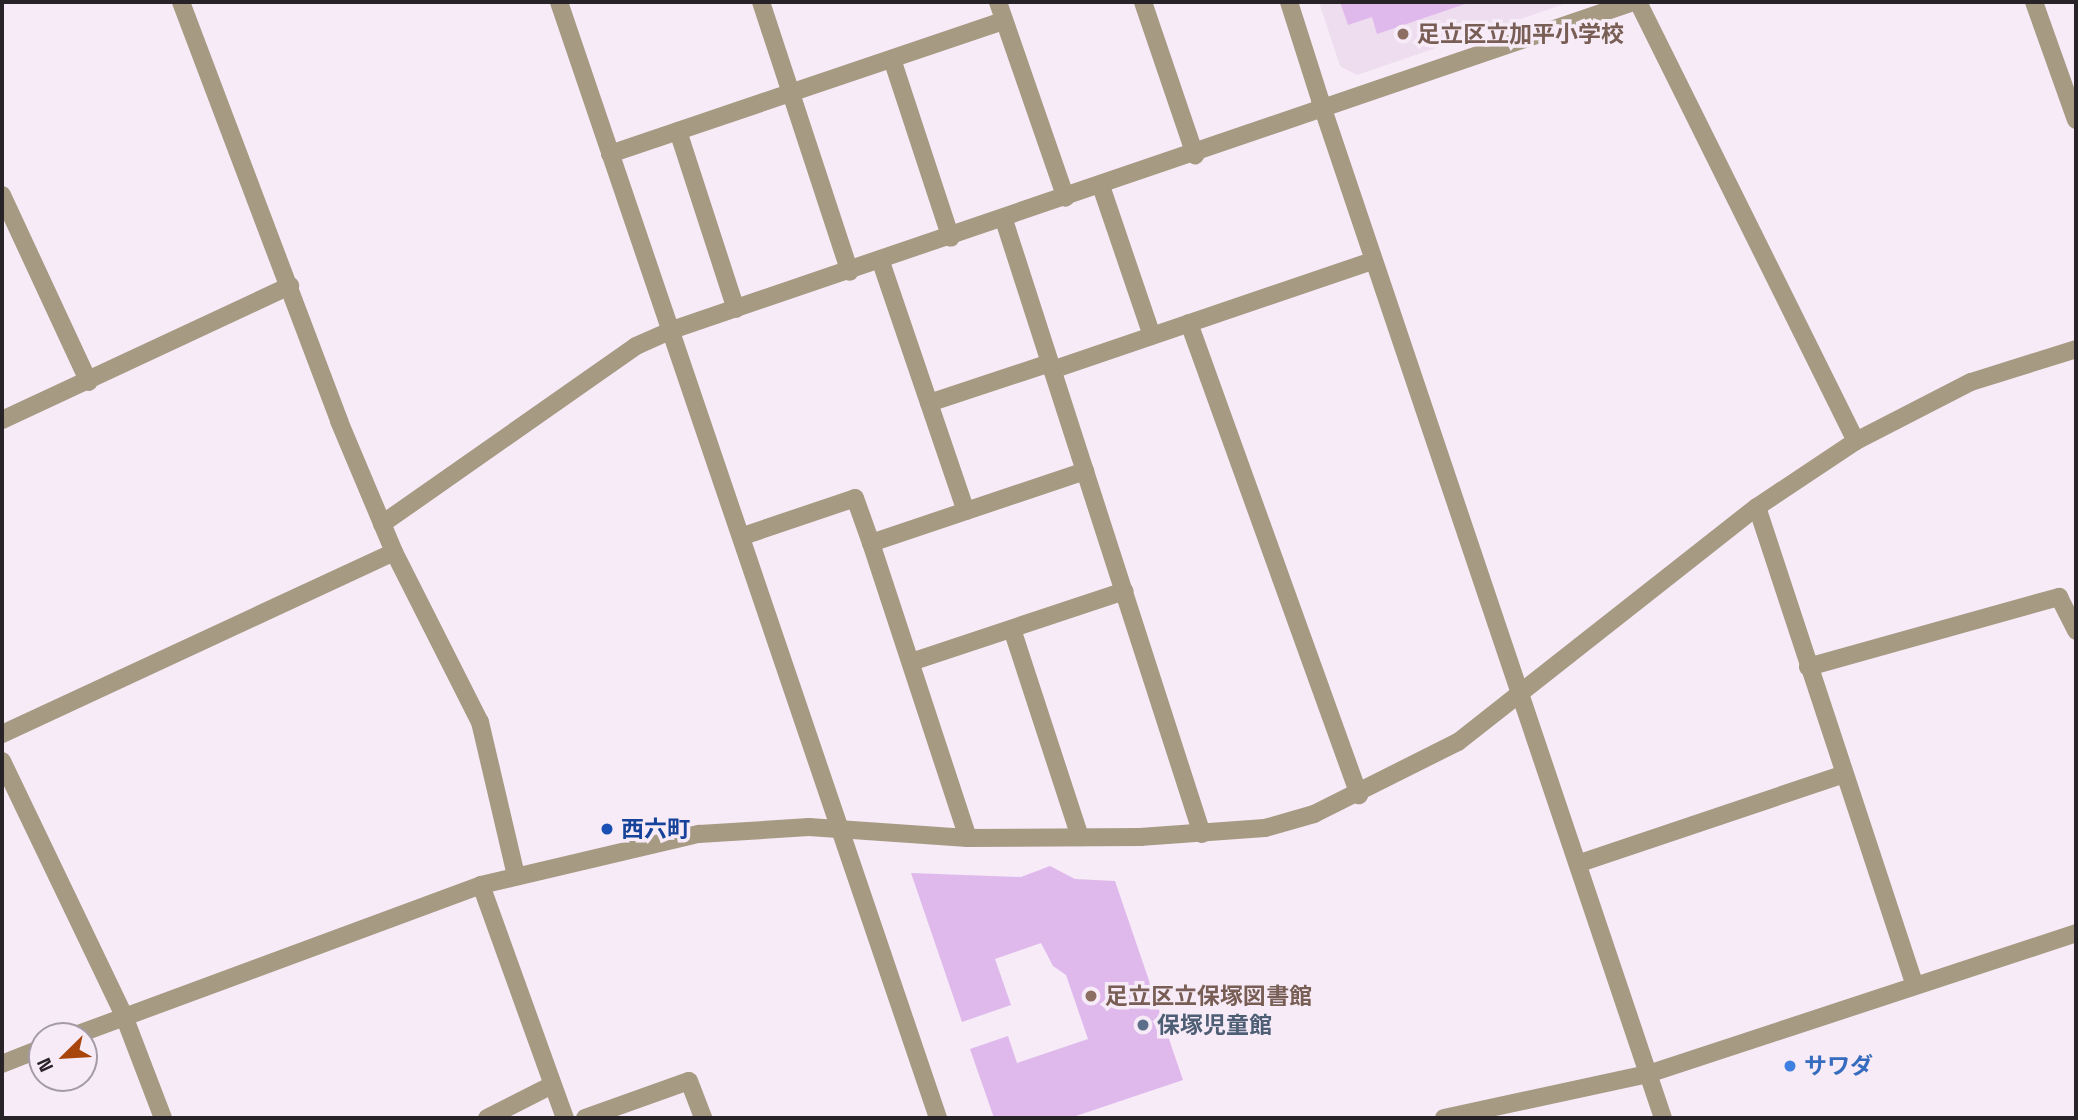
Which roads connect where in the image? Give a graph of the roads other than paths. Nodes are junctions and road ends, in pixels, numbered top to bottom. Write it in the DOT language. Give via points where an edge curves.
graph roads {
  1 [pos="181,2"];
  2 [pos="559,2"];
  3 [pos="761,2"];
  4 [pos="998,2"];
  5 [pos="1143,2"];
  6 [pos="1289,2"];
  7 [pos="1636,2"];
  8 [pos="2034,2"];
  9 [pos="1004,21"];
  10 [pos="892,59"];
  11 [pos="791,92"];
  12 [pos="1321,106"];
  13 [pos="2076,120"];
  14 [pos="678,131"];
  15 [pos="610,153"];
  16 [pos="1195,155"];
  17 [pos="1101,186"];
  18 [pos="2,195"];
  19 [pos="1066,198"];
  20 [pos="1004,220"];
  21 [pos="951,238"];
  22 [pos="1373,261"];
  23 [pos="881,262"];
  24 [pos="850,272"];
  25 [pos="290,286"];
  26 [pos="736,309"];
  27 [pos="1189,323"];
  28 [pos="669,331"];
  29 [pos="1152,336"];
  30 [pos="2076,349"];
  31 [pos="1051,366"];
  32 [pos="89,382"];
  33 [pos="929,403"];
  34 [pos="2,420"];
  35 [pos="1856,440"];
  36 [pos="1085,471"];
  37 [pos="1757,507"];
  38 [pos="966,511"];
  39 [pos="382,524"];
  40 [pos="743,536"];
  41 [pos="871,543"];
  42 [pos="394,552"];
  43 [pos="1124,590"];
  44 [pos="1012,629"];
  45 [pos="2076,631"];
  46 [pos="911,662"];
  47 [pos="1808,667"];
  48 [pos="1525,694"];
  49 [pos="2,734"];
  50 [pos="2,761"];
  51 [pos="1844,774"];
  52 [pos="1359,795"];
  53 [pos="837,829"];
  54 [pos="1202,834"];
  55 [pos="1080,837"];
  56 [pos="968,838"];
  57 [pos="1580,863"];
  58 [pos="516,875"];
  59 [pos="481,886"];
  60 [pos="2076,933"];
  61 [pos="1914,983"];
  62 [pos="124,1016"];
  63 [pos="98,1026"];
  64 [pos="28,1054"];
  65 [pos="2,1064"];
  66 [pos="1648,1074"];
  67 [pos="552,1085"];
  68 [pos="163,1118"];
  69 [pos="487,1118"];
  70 [pos="565,1118"];
  71 [pos="585,1118"];
  72 [pos="703,1118"];
  73 [pos="938,1118"];
  74 [pos="1444,1118"];
  75 [pos="1663,1118"];
  1 -- 25 [label="street"];
  2 -- 15 [label="street"];
  3 -- 11 [label="street"];
  4 -- 9 [label="street"];
  5 -- 16 [label="street"];
  6 -- 12 [label="street"];
  7 -- 12 [label="street"];
  7 -- 35 [label="street"];
  8 -- 13 [label="street"];
  9 -- 10 [label="street"];
  9 -- 19 [label="street"];
  10 -- 11 [label="street"];
  10 -- 21 [label="street"];
  11 -- 14 [label="street"];
  11 -- 24 [label="street"];
  12 -- 16 [label="street"];
  12 -- 22 [label="street"];
  14 -- 15 [label="street"];
  14 -- 26 [label="street"];
  15 -- 28 [label="street"];
  16 -- 17 [label="street"];
  17 -- 19 [label="street"];
  17 -- 29 [label="street"];
  18 -- 32 [label="street"];
  19 -- 20 [label="street"];
  20 -- 21 [label="street"];
  20 -- 31 [label="street"];
  21 -- 23 [label="street"];
  22 -- 27 [label="street"];
  22 -- 48 [label="street"];
  23 -- 24 [label="street"];
  23 -- 33 [label="street"];
  24 -- 26 [label="street"];
  25 -- 32 [label="street"];
  25 -- 39 [label="street"];
  26 -- 28 [label="street"];
  27 -- 29 [label="street"];
  27 -- 52 [label="street"];
  28 -- 39 [label="street" via="636,346"];
  28 -- 40 [label="street"];
  29 -- 31 [label="street"];
  30 -- 35 [label="street" via="1971,382"];
  31 -- 33 [label="street"];
  31 -- 36 [label="street"];
  32 -- 34 [label="street"];
  33 -- 38 [label="street"];
  35 -- 37 [label="street"];
  36 -- 38 [label="street"];
  36 -- 43 [label="street"];
  37 -- 47 [label="street"];
  37 -- 48 [label="street"];
  38 -- 41 [label="street"];
  39 -- 42 [label="street"];
  40 -- 41 [label="street" via="855,498"];
  40 -- 53 [label="street"];
  41 -- 46 [label="street"];
  42 -- 49 [label="street"];
  42 -- 58 [label="street" via="480,722"];
  43 -- 44 [label="street"];
  43 -- 54 [label="street"];
  44 -- 46 [label="street"];
  44 -- 55 [label="street"];
  45 -- 47 [label="street" via="2059,597"];
  46 -- 56 [label="street"];
  47 -- 51 [label="street"];
  48 -- 52 [label="street" via="1458,742"];
  48 -- 57 [label="street"];
  50 -- 62 [label="street"];
  51 -- 57 [label="street"];
  51 -- 61 [label="street"];
  52 -- 54 [label="street" via="1265,828"];
  53 -- 56 [label="street"];
  53 -- 58 [label="street" via="699,834"];
  53 -- 73 [label="street"];
  54 -- 55 [label="street"];
  55 -- 56 [label="street"];
  57 -- 66 [label="street"];
  58 -- 59 [label="street"];
  59 -- 62 [label="street"];
  59 -- 67 [label="street"];
  60 -- 61 [label="street"];
  61 -- 66 [label="street"];
  62 -- 63 [label="street"];
  62 -- 68 [label="street"];
  64 -- 65 [label="street"];
  66 -- 74 [label="street"];
  66 -- 75 [label="street"];
  67 -- 69 [label="street"];
  67 -- 70 [label="street"];
  71 -- 72 [label="street" via="689,1081"];
}
